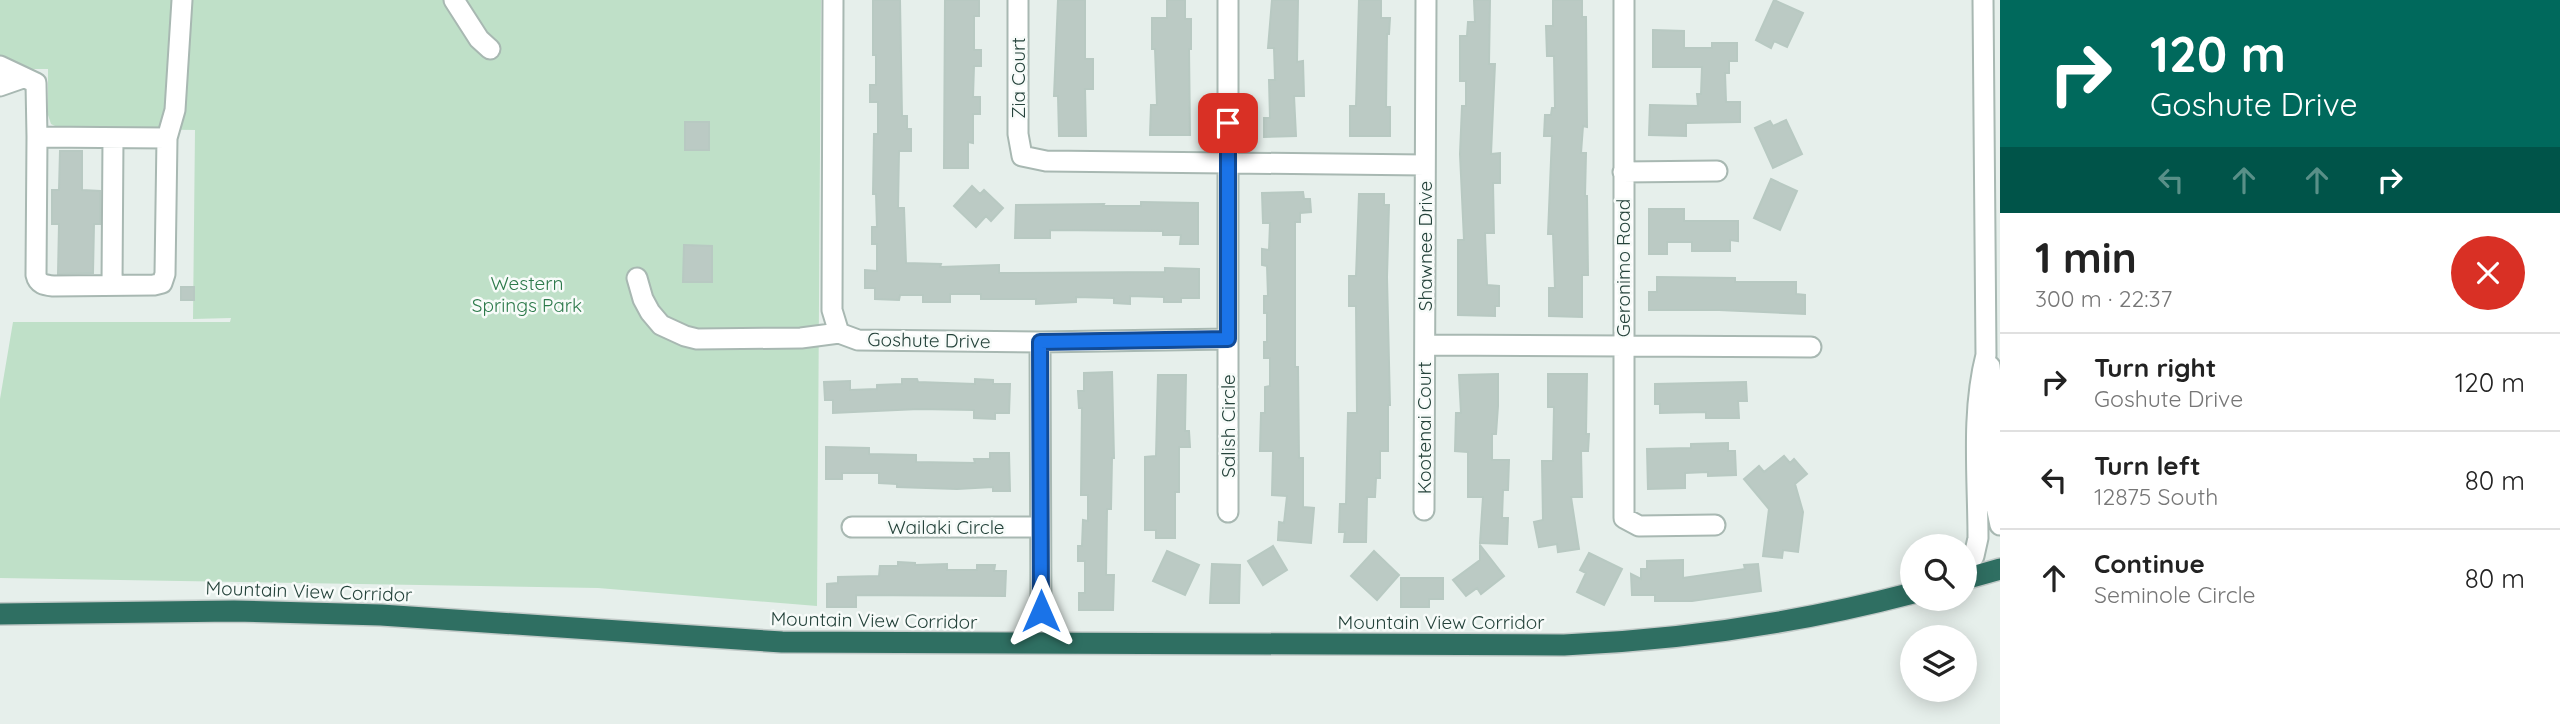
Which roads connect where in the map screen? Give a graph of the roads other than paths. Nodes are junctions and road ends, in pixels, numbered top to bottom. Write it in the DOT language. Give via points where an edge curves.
graph roads {
  1 [pos="182,0"];
  2 [pos="454,0"];
  3 [pos="834,0"];
  4 [pos="1018,0"];
  5 [pos="1228,0"];
  6 [pos="1426,0"];
  7 [pos="1624,0"];
  8 [pos="1983,0"];
  9 [pos="490,48"];
  10 [pos="0,66"];
  11 [pos="23,78"];
  12 [pos="0,86"];
  13 [pos="1992,97"];
  14 [pos="37,136"];
  15 [pos="113,138"];
  16 [pos="167,138"];
  17 [pos="1022,156"];
  18 [pos="1228,164"];
  19 [pos="1425,165"];
  20 [pos="1717,171"];
  21 [pos="1623,172"];
  22 [pos="637,278"];
  23 [pos="112,285"];
  24 [pos="839,333"];
  25 [pos="1228,339"];
  26 [pos="1040,342"];
  27 [pos="1425,345"];
  28 [pos="1623,346"];
  29 [pos="1811,347"];
  30 [pos="1993,354"];
  31 [pos="1424,510"];
  32 [pos="1228,512"];
  33 [pos="1716,525"];
  34 [pos="2000,525"];
  35 [pos="852,527"];
  36 [pos="1040,527"];
  37 [pos="1977,542"];
  38 [pos="2000,569"];
  39 [pos="1977,576"];
  40 [pos="1900,596"];
  41 [pos="1041,611"];
  42 [pos="0,614"];
  1 -- 16 [label="street" via="176,110"];
  2 -- 9 [label="street"];
  3 -- 24 [label="street" via="831,310"];
  4 -- 17 [label="street, Zia Court"];
  5 -- 18 [label="street, Salish Circle"];
  6 -- 19 [label="street"];
  7 -- 21 [label="street, Geronimo Road"];
  8 -- 13 [label="street"];
  10 -- 11 [label="street"];
  11 -- 12 [label="street"];
  11 -- 14 [label="street" via="33,80 37,87"];
  13 -- 30 [label="street"];
  14 -- 15 [label="street"];
  14 -- 23 [label="street" via="37,279 44,285"];
  15 -- 16 [label="street"];
  15 -- 23 [label="street"];
  16 -- 23 [label="street" via="164,279 159,285"];
  17 -- 18 [label="street, Shawnee Drive" via="1046,161"];
  18 -- 19 [label="street, Shawnee Drive"];
  18 -- 25 [label="street, Salish Circle"];
  19 -- 27 [label="street, Shawnee Drive"];
  20 -- 21 [label="street"];
  21 -- 28 [label="street, Geronimo Road"];
  22 -- 24 [label="street, Goshute Drive" via="650,312 661,325 685,336 801,338"];
  24 -- 26 [label="street, Goshute Drive" via="858,340"];
  25 -- 26 [label="street, Goshute Drive"];
  25 -- 32 [label="street, Salish Circle"];
  26 -- 36 [label="street"];
  27 -- 28 [label="street"];
  27 -- 31 [label="street, Kootenai Court"];
  28 -- 29 [label="street"];
  28 -- 33 [label="street, Geronimo Road" via="1624,518 1639,526"];
  30 -- 34 [label="street" via="1994,497"];
  30 -- 37 [label="street" via="1980,385"];
  35 -- 36 [label="street, Wailaki Circle"];
  36 -- 41 [label="street"];
  38 -- 39 [label="highway"];
  40 -- 42 [label="highway, Mountain View Corridor" via="1720,633 1564,645 782,642 381,615 233,611"];
}
